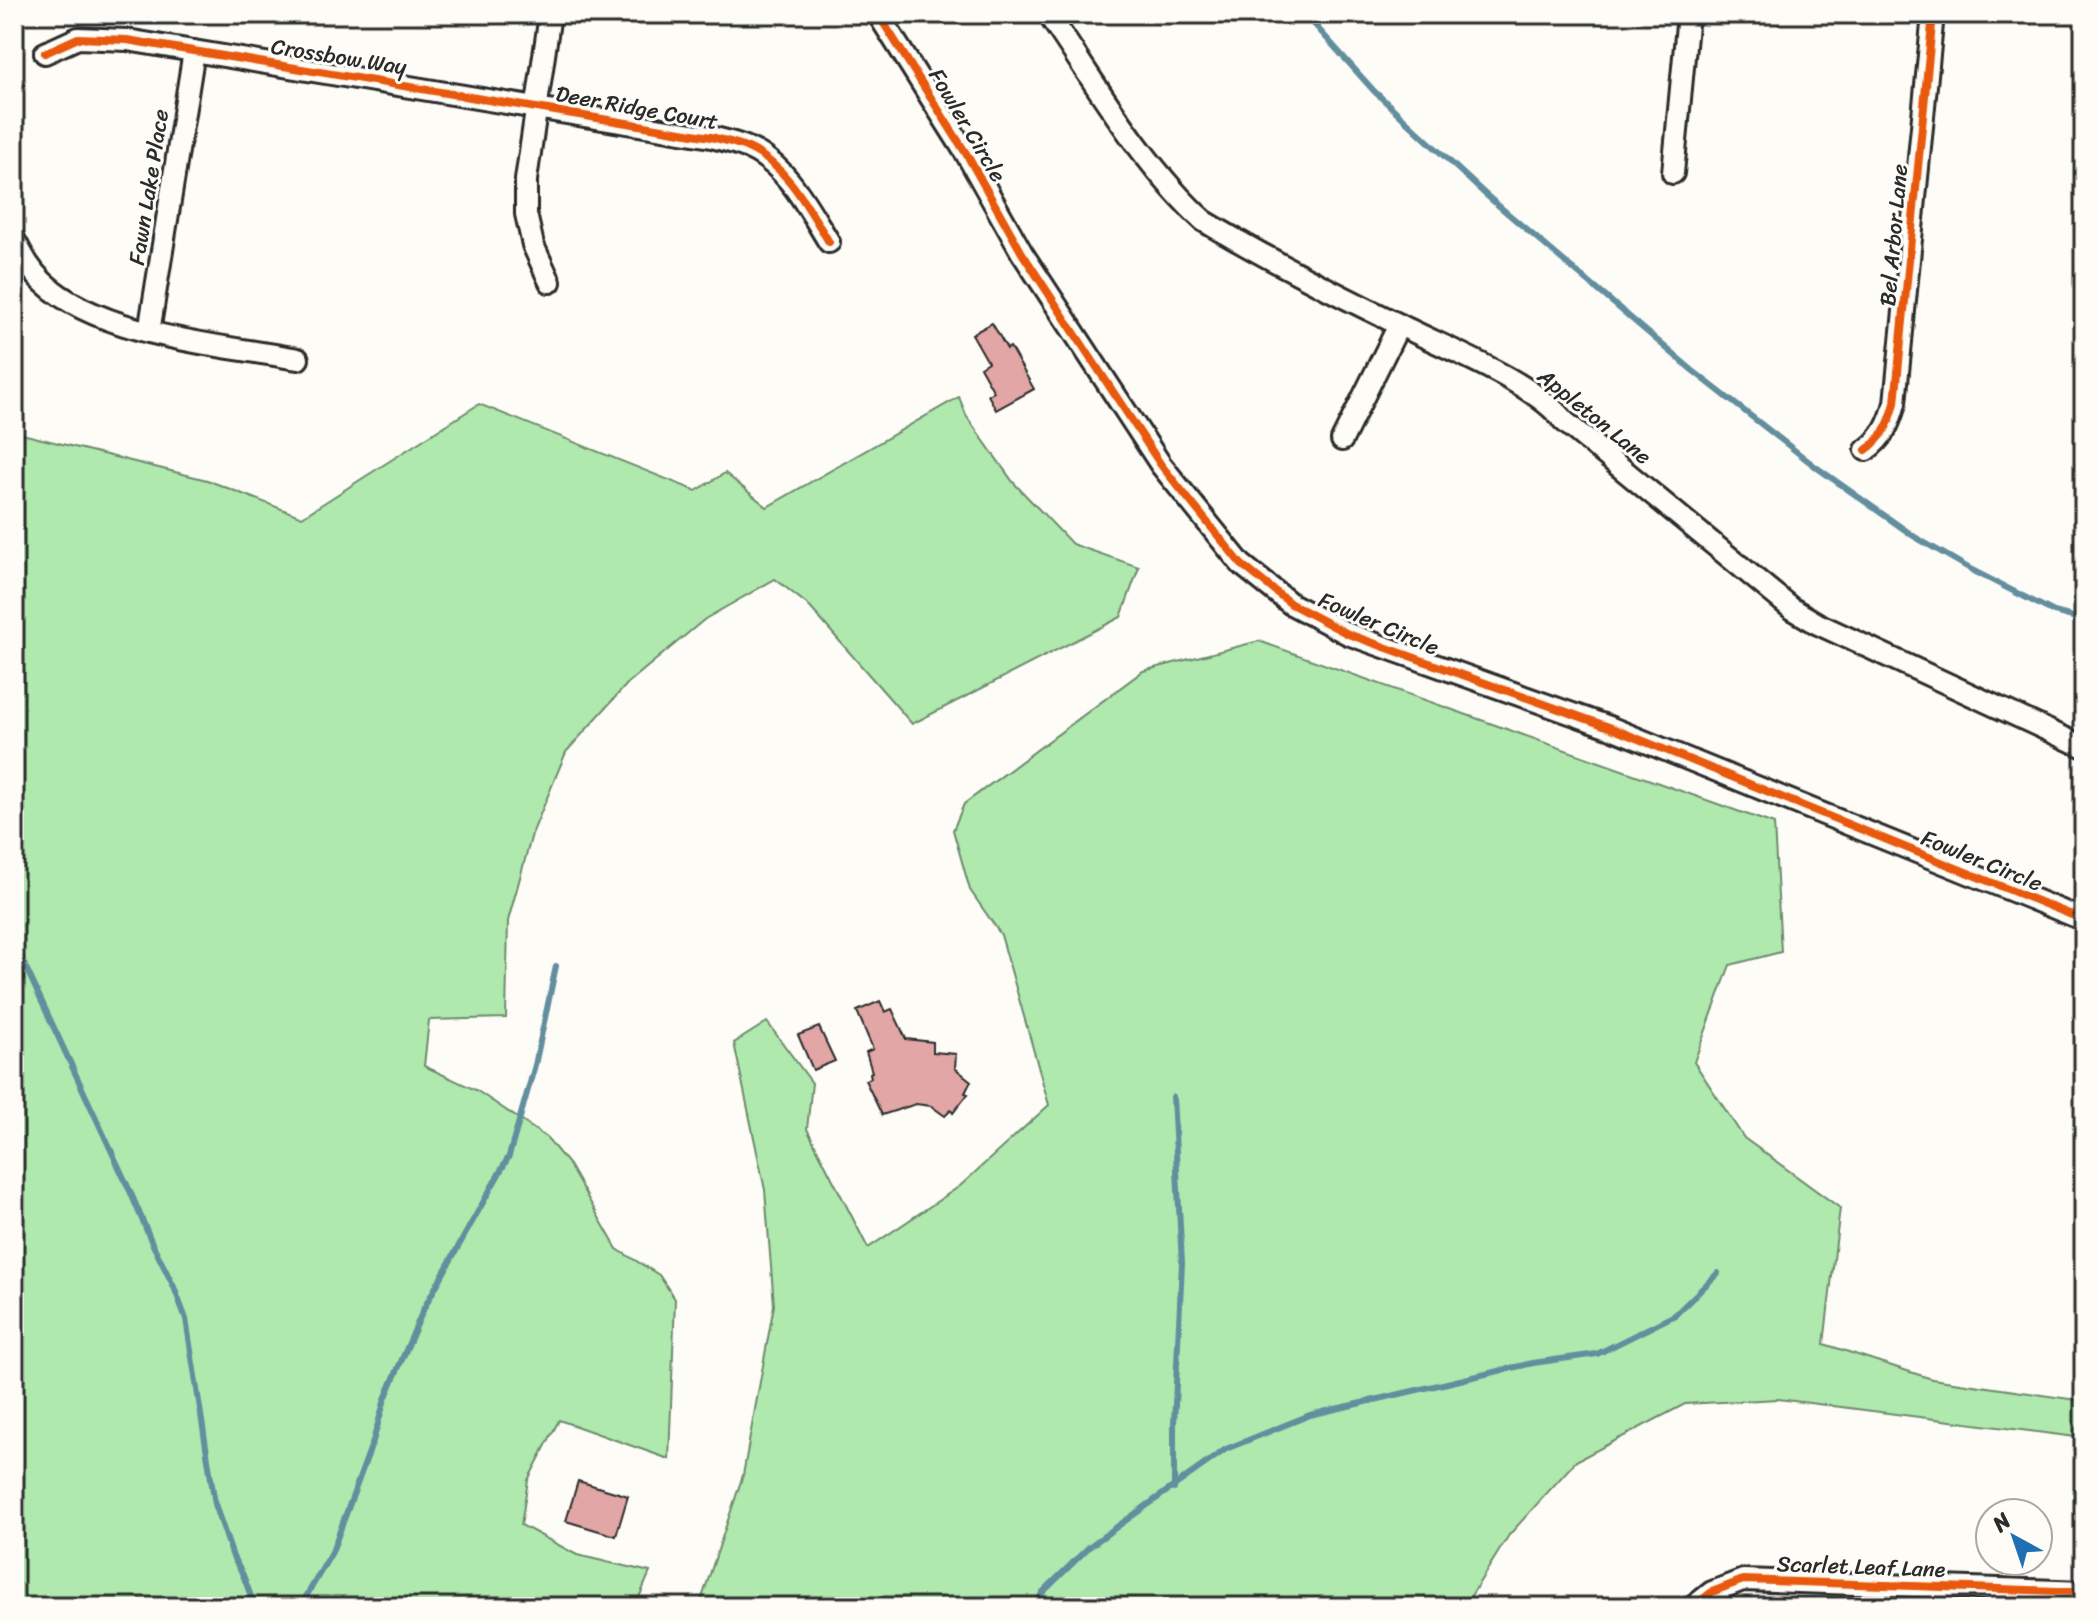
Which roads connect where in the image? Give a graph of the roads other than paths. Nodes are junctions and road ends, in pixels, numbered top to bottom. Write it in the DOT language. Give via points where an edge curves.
graph roads {
  1 [pos="550,14"];
  2 [pos="878,14"];
  3 [pos="1048,14"];
  4 [pos="1687,14"];
  5 [pos="1933,14"];
  6 [pos="194,51"];
  7 [pos="45,53"];
  8 [pos="536,107"];
  9 [pos="1673,173"];
  10 [pos="15,241"];
  11 [pos="829,242"];
  12 [pos="550,282"];
  13 [pos="1399,325"];
  14 [pos="149,332"];
  15 [pos="298,359"];
  16 [pos="1342,440"];
  17 [pos="1866,450"];
  18 [pos="2084,747"];
  19 [pos="2084,920"];
  20 [pos="2084,1592"];
  21 [pos="1693,1607"];
  1 -- 8 [label="street"];
  2 -- 19 [label="street, Fowler Circle" via="1022,253 1161,465 1241,564 1266,586 1348,634 1609,727"];
  3 -- 13 [label="street, Appleton Lane" via="1121,122 1181,200 1204,221"];
  4 -- 9 [label="street"];
  5 -- 17 [label="street, Bel Arbor Lane" via="1895,403 1883,435"];
  6 -- 7 [label="street, Crossbow Way" via="95,37 78,38"];
  6 -- 8 [label="street, Crossbow Way"];
  6 -- 14 [label="street, Fawn Lake Place"];
  8 -- 11 [label="street, Deer Ridge Court" via="749,148 779,168"];
  8 -- 12 [label="street" via="526,214"];
  10 -- 14 [label="street" via="29,266 59,295 101,317"];
  13 -- 16 [label="street"];
  13 -- 18 [label="street, Appleton Lane" via="1484,365 1556,410 1791,608"];
  14 -- 15 [label="street"];
  20 -- 21 [label="street, Scarlet Leaf Lane" via="1743,1580 1712,1592"];
}
